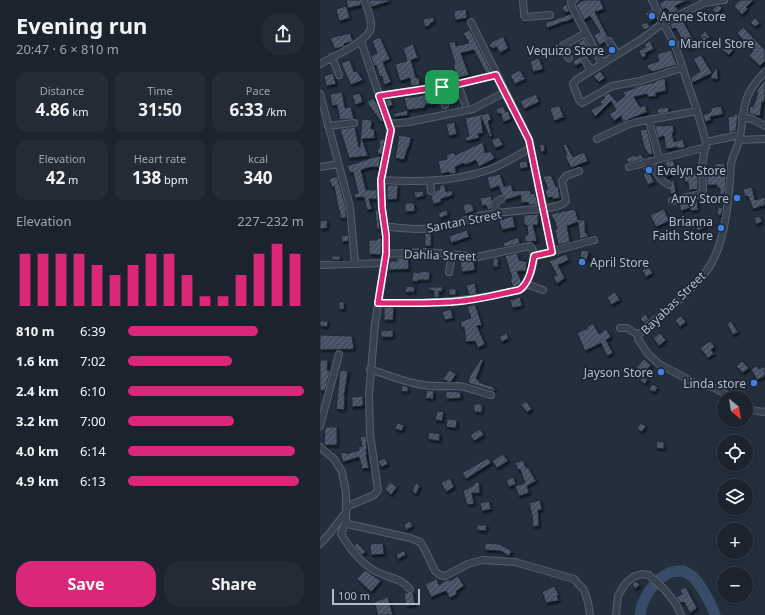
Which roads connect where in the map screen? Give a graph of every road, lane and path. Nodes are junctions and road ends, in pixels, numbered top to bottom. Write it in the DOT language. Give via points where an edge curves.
graph roads {
  1 [pos="364,0"];
  2 [pos="522,0"];
  3 [pos="574,0"];
  4 [pos="652,0"];
  5 [pos="724,0"];
  6 [pos="550,15"];
  7 [pos="471,22"];
  8 [pos="664,22"];
  9 [pos="586,33"];
  10 [pos="361,41"];
  11 [pos="609,41"];
  12 [pos="617,54"];
  13 [pos="332,57"];
  14 [pos="569,58"];
  15 [pos="585,61"];
  16 [pos="602,63"];
  17 [pos="320,64"];
  18 [pos="682,68"];
  19 [pos="591,70"];
  20 [pos="765,72"];
  21 [pos="338,75"];
  22 [pos="496,75"];
  23 [pos="458,84"];
  24 [pos="442,87"];
  25 [pos="505,92"];
  26 [pos="320,94"];
  27 [pos="379,96"];
  28 [pos="464,104"];
  29 [pos="445,105"];
  30 [pos="697,111"];
  31 [pos="742,118"];
  32 [pos="649,120"];
  33 [pos="354,123"];
  34 [pos="390,124"];
  35 [pos="328,126"];
  36 [pos="765,126"];
  37 [pos="740,138"];
  38 [pos="597,139"];
  39 [pos="765,139"];
  40 [pos="706,144"];
  41 [pos="531,148"];
  42 [pos="659,159"];
  43 [pos="651,161"];
  44 [pos="338,164"];
  45 [pos="320,167"];
  46 [pos="629,167"];
  47 [pos="579,171"];
  48 [pos="381,180"];
  49 [pos="430,181"];
  50 [pos="669,185"];
  51 [pos="431,191"];
  52 [pos="502,199"];
  53 [pos="672,201"];
  54 [pos="542,208"];
  55 [pos="496,214"];
  56 [pos="385,226"];
  57 [pos="594,240"];
  58 [pos="552,252"];
  59 [pos="386,254"];
  60 [pos="452,255"];
  61 [pos="534,256"];
  62 [pos="355,263"];
  63 [pos="384,263"];
  64 [pos="320,265"];
  65 [pos="449,272"];
  66 [pos="526,284"];
  67 [pos="543,290"];
  68 [pos="378,303"];
  69 [pos="620,328"];
  70 [pos="638,335"];
  71 [pos="339,354"];
  72 [pos="370,369"];
  73 [pos="720,391"];
  74 [pos="490,395"];
  75 [pos="753,410"];
  76 [pos="765,412"];
  77 [pos="320,426"];
  78 [pos="320,447"];
  79 [pos="346,510"];
  80 [pos="346,522"];
  81 [pos="320,544"];
  82 [pos="410,589"];
  83 [pos="590,615"];
  84 [pos="616,615"];
  85 [pos="681,615"];
  1 -- 10 [label="street" via="372,23 367,36"];
  2 -- 6 [label="street" via="525,17"];
  3 -- 9 [label="street" via="571,4"];
  4 -- 8 [label="street"];
  5 -- 8 [label="street" via="704,3"];
  7 -- 22 [label="street"];
  8 -- 12 [label="street"];
  8 -- 18 [label="street"];
  9 -- 14 [label="street" via="562,46 562,50"];
  9 -- 16 [label="street"];
  10 -- 13 [label="street"];
  10 -- 27 [label="street"];
  11 -- 12 [label="street"];
  12 -- 16 [label="street"];
  13 -- 17 [label="street"];
  13 -- 21 [label="street"];
  15 -- 19 [label="street"];
  16 -- 19 [label="street"];
  18 -- 19 [label="street" via="612,86 582,103 573,84"];
  18 -- 30 [label="street"];
  20 -- 31 [label="street, Bayabas Street" via="750,91"];
  22 -- 23 [label="street"];
  22 -- 25 [label="street"];
  23 -- 24 [label="street"];
  23 -- 28 [label="street"];
  24 -- 27 [label="street"];
  24 -- 29 [label="street"];
  25 -- 34 [label="street" via="473,108"];
  25 -- 41 [label="street"];
  26 -- 35 [label="street"];
  27 -- 34 [label="street"];
  30 -- 32 [label="street"];
  30 -- 40 [label="street"];
  31 -- 36 [label="street" via="752,119"];
  31 -- 37 [label="street, Bayabas Street"];
  32 -- 38 [label="street" via="627,125"];
  32 -- 42 [label="street"];
  33 -- 35 [label="street"];
  34 -- 48 [label="street" via="390,137"];
  35 -- 44 [label="street"];
  37 -- 39 [label="street"];
  37 -- 40 [label="street"];
  37 -- 70 [label="street, Bayabas Street" via="733,156 726,218 715,258 700,279 667,312"];
  40 -- 42 [label="street"];
  40 -- 53 [label="street" via="702,166 702,192"];
  41 -- 49 [label="street" via="487,170"];
  41 -- 54 [label="street"];
  42 -- 43 [label="street"];
  43 -- 46 [label="street"];
  43 -- 50 [label="street" via="662,180"];
  44 -- 45 [label="street"];
  44 -- 62 [label="street" via="350,206"];
  47 -- 54 [label="street, Santan Street" via="566,176 562,181 566,201 564,203"];
  48 -- 49 [label="street"];
  48 -- 56 [label="street"];
  49 -- 51 [label="street"];
  52 -- 55 [label="street" via="495,202"];
  54 -- 55 [label="street, Santan Street"];
  54 -- 58 [label="street"];
  55 -- 56 [label="street, Santan Street" via="434,228"];
  56 -- 59 [label="street"];
  57 -- 58 [label="street"];
  58 -- 61 [label="street"];
  59 -- 60 [label="street, Dahlia Street" via="428,252"];
  59 -- 63 [label="street"];
  60 -- 61 [label="street, Dahlia Street" via="485,256 530,246"];
  60 -- 65 [label="street"];
  61 -- 66 [label="street"];
  62 -- 63 [label="street"];
  62 -- 64 [label="street"];
  63 -- 68 [label="street"];
  66 -- 67 [label="street"];
  66 -- 68 [label="street" via="519,290 486,298 444,303"];
  68 -- 72 [label="street"];
  69 -- 70 [label="street" via="627,328"];
  70 -- 73 [label="street, Bayabas Street" via="648,354 659,364 693,382"];
  71 -- 77 [label="street"];
  72 -- 74 [label="street" via="419,384 458,386"];
  72 -- 79 [label="street" via="370,434 378,490 374,495"];
  75 -- 76 [label="street"];
  78 -- 79 [label="street" via="334,458 342,472"];
  79 -- 80 [label="street"];
  79 -- 81 [label="street"];
  80 -- 82 [label="street" via="341,534 360,560 378,572 398,579"];
  80 -- 83 [label="street" via="420,542 435,571 440,575 445,576 482,560 515,562 574,579 584,590"];
  84 -- 85 [label="street" via="618,596 625,584 642,574 649,575 666,590"];
}
